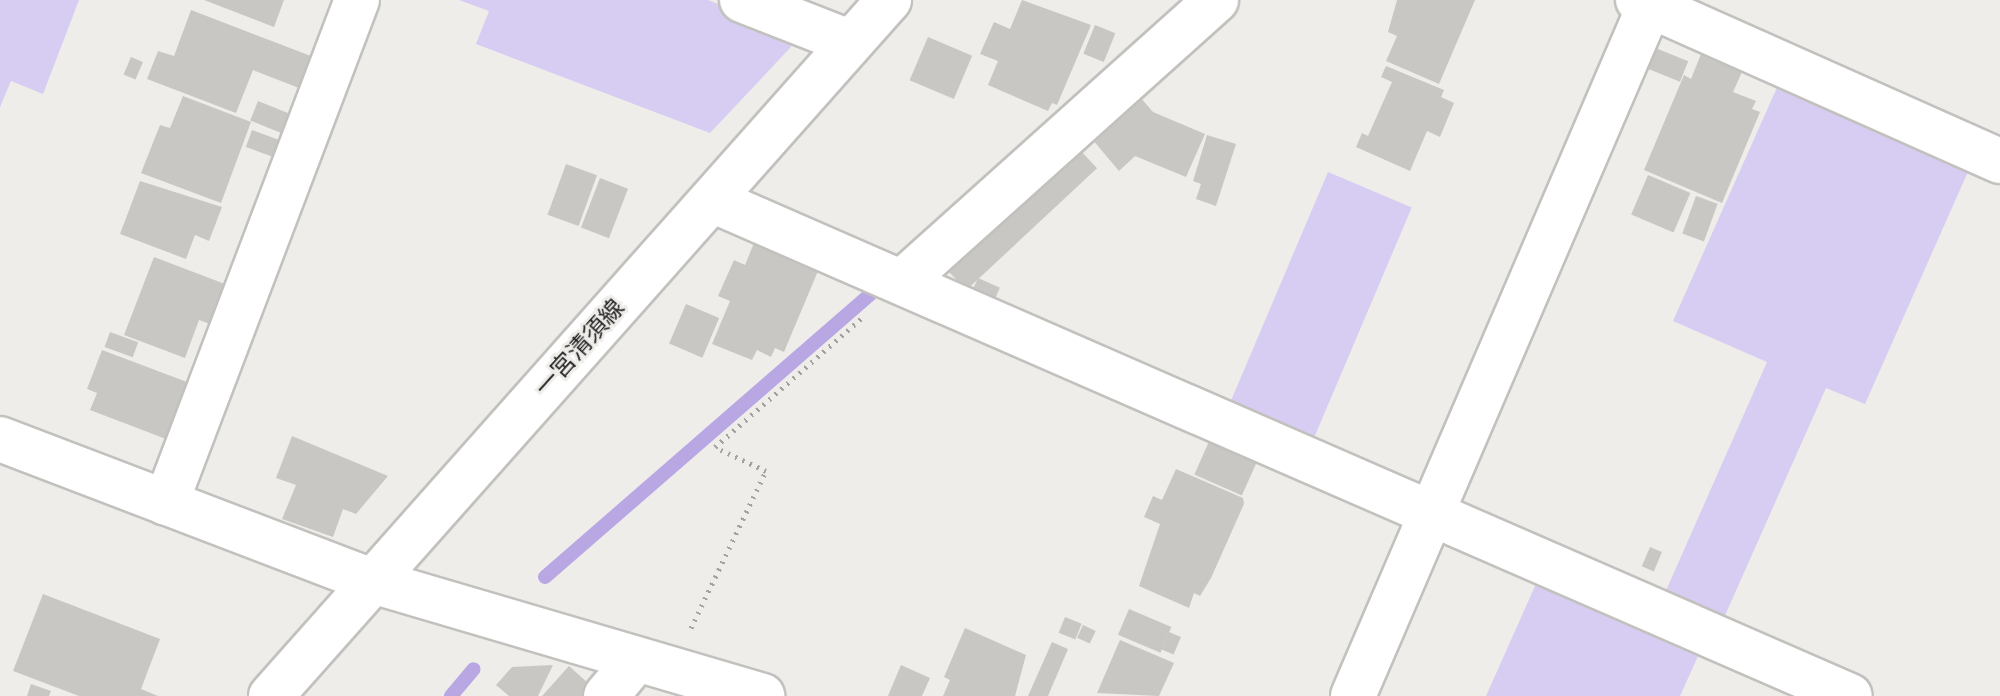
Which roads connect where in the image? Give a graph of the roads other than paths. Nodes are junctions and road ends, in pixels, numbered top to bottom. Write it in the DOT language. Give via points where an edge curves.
graph roads {
  1 [pos="357,0"];
  2 [pos="742,0"];
  3 [pos="889,0"];
  4 [pos="1216,0"];
  5 [pos="1647,2"];
  6 [pos="849,42"];
  7 [pos="2000,161"];
  8 [pos="712,200"];
  9 [pos="902,282"];
  10 [pos="0,439"];
  11 [pos="166,503"];
  12 [pos="1431,514"];
  13 [pos="372,581"];
  14 [pos="655,663"];
  15 [pos="271,696"];
  16 [pos="606,696"];
  17 [pos="762,696"];
  18 [pos="1353,696"];
  19 [pos="1850,696"];
  1 -- 11 [label="street"];
  2 -- 6 [label="street"];
  3 -- 6 [label="street, 一宮清須線"];
  4 -- 9 [label="street"];
  5 -- 7 [label="street"];
  5 -- 12 [label="street"];
  6 -- 8 [label="street, 一宮清須線"];
  8 -- 9 [label="street"];
  8 -- 13 [label="street, 一宮清須線"];
  9 -- 12 [label="street"];
  10 -- 11 [label="street"];
  11 -- 13 [label="street"];
  12 -- 18 [label="street"];
  12 -- 19 [label="street"];
  13 -- 14 [label="street"];
  13 -- 15 [label="street, 一宮清須線"];
  14 -- 16 [label="street"];
  14 -- 17 [label="street"];
}
